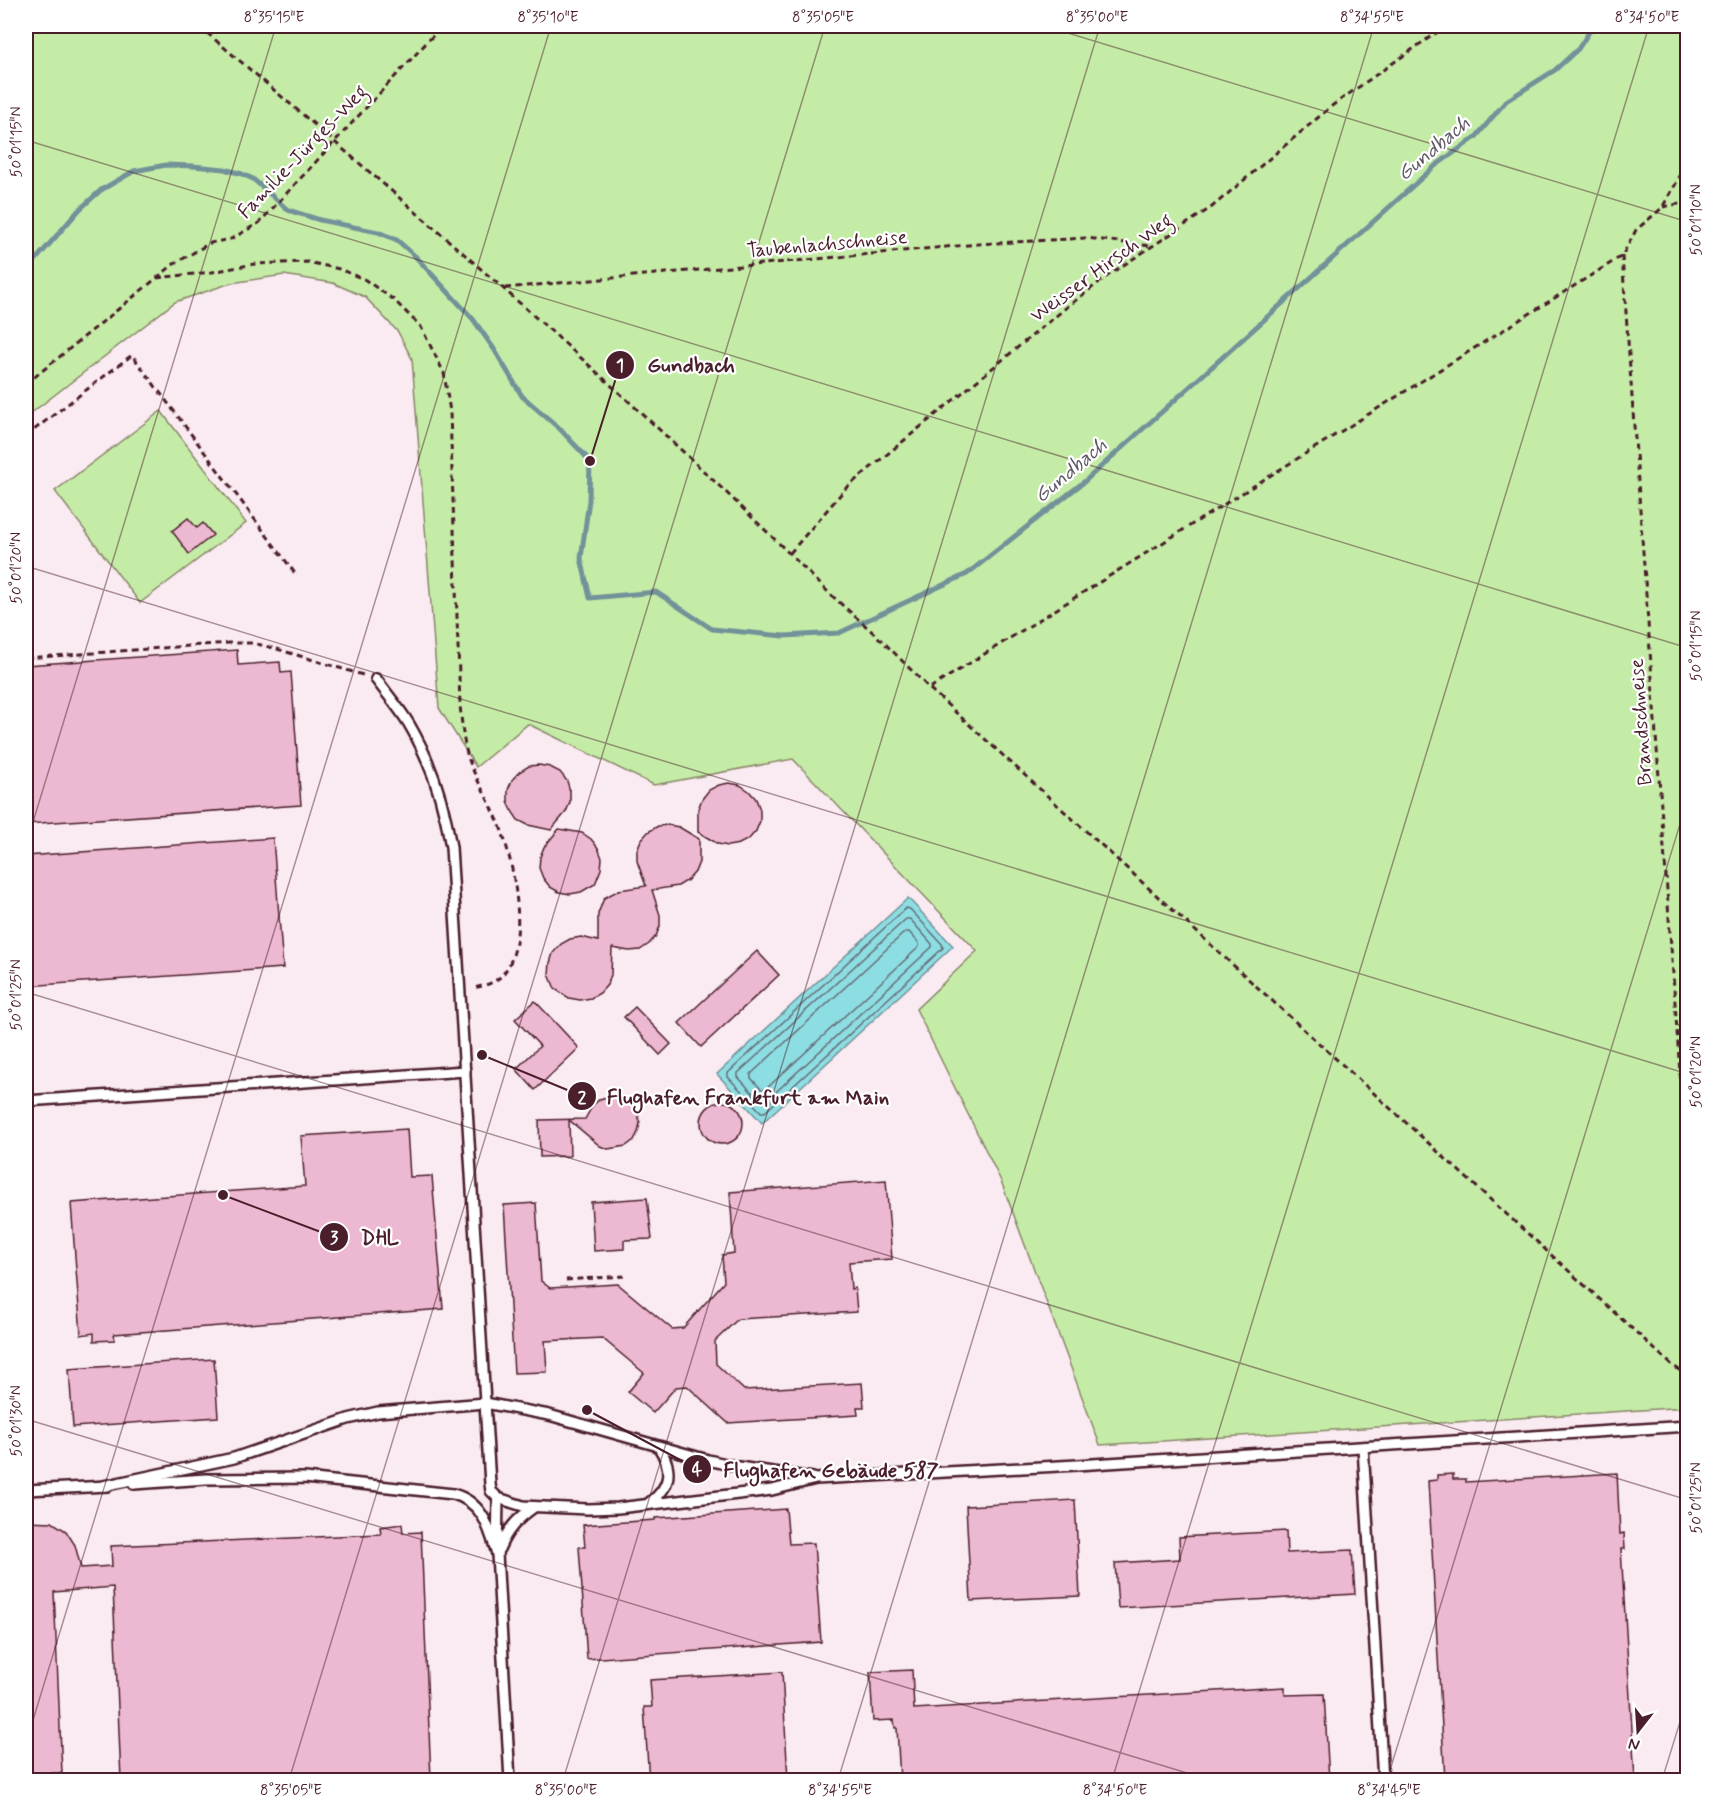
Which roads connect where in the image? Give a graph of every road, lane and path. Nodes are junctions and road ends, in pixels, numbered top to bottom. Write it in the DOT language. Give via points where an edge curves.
graph roads {
  1 [pos="199,26"];
  2 [pos="442,26"];
  3 [pos="1446,26"];
  4 [pos="334,141"];
  5 [pos="1688,162"];
  6 [pos="1688,202"];
  7 [pos="1662,208"];
  8 [pos="1152,246"];
  9 [pos="1622,256"];
  10 [pos="157,279"];
  11 [pos="504,288"];
  12 [pos="26,384"];
  13 [pos="26,436"];
  14 [pos="790,552"];
  15 [pos="297,576"];
  16 [pos="26,658"];
  17 [pos="376,679"];
  18 [pos="930,688"];
  19 [pos="460,990"];
  20 [pos="465,1071"];
  21 [pos="26,1101"];
  22 [pos="1688,1186"];
  23 [pos="624,1276"];
  24 [pos="566,1280"];
  25 [pos="1688,1376"];
  26 [pos="485,1403"];
  27 [pos="1688,1426"];
  28 [pos="657,1446"];
  29 [pos="1363,1447"];
  30 [pos="816,1479"];
  31 [pos="103,1486"];
  32 [pos="26,1490"];
  33 [pos="498,1498"];
  34 [pos="647,1504"];
  35 [pos="534,1507"];
  36 [pos="497,1554"];
  37 [pos="510,1780"];
  38 [pos="1383,1780"];
  1 -- 4 [label="path"];
  2 -- 4 [label="path, Familie-Jürges-Weg"];
  3 -- 8 [label="path, Weisser Hirsch Weg" via="1333,105 1212,207"];
  4 -- 10 [label="path, Familie-Jürges-Weg" via="258,223 190,253"];
  4 -- 11 [label="path"];
  5 -- 7 [label="path"];
  6 -- 7 [label="path"];
  7 -- 9 [label="path" via="1636,230"];
  8 -- 11 [label="path, Taubenlachschneise" via="1087,238 978,244"];
  8 -- 14 [label="path, Weisser Hirsch Weg" via="1067,307 846,488"];
  9 -- 18 [label="path"];
  9 -- 22 [label="path, Brandschneise"];
  10 -- 12 [label="path, Familie-Jürges-Weg"];
  10 -- 19 [label="path" via="254,264 308,262 339,269 364,279 394,300 420,327 444,373 450,412 463,733 468,758 507,848 517,922 511,961 500,976 488,985"];
  11 -- 14 [label="path"];
  13 -- 15 [label="path" via="132,356"];
  14 -- 18 [label="path"];
  16 -- 17 [label="path" via="253,644"];
  17 -- 19 [label="lane" via="424,752 445,808"];
  18 -- 25 [label="path"];
  19 -- 20 [label="lane"];
  20 -- 21 [label="lane"];
  20 -- 26 [label="lane"];
  23 -- 24 [label="path"];
  26 -- 28 [label="lane" via="549,1414"];
  26 -- 31 [label="lane" via="378,1412 234,1458"];
  26 -- 33 [label="lane" via="490,1484"];
  27 -- 29 [label="lane"];
  28 -- 30 [label="lane" via="739,1467"];
  28 -- 34 [label="lane" via="666,1459 668,1476 658,1497"];
  29 -- 30 [label="lane"];
  29 -- 38 [label="lane"];
  30 -- 34 [label="lane" via="772,1490"];
  31 -- 32 [label="lane"];
  31 -- 36 [label="lane" via="305,1478 453,1494 478,1508"];
  33 -- 35 [label="lane"];
  33 -- 36 [label="lane"];
  34 -- 35 [label="lane" via="588,1509"];
  35 -- 36 [label="lane" via="515,1521"];
  36 -- 37 [label="lane"];
}
